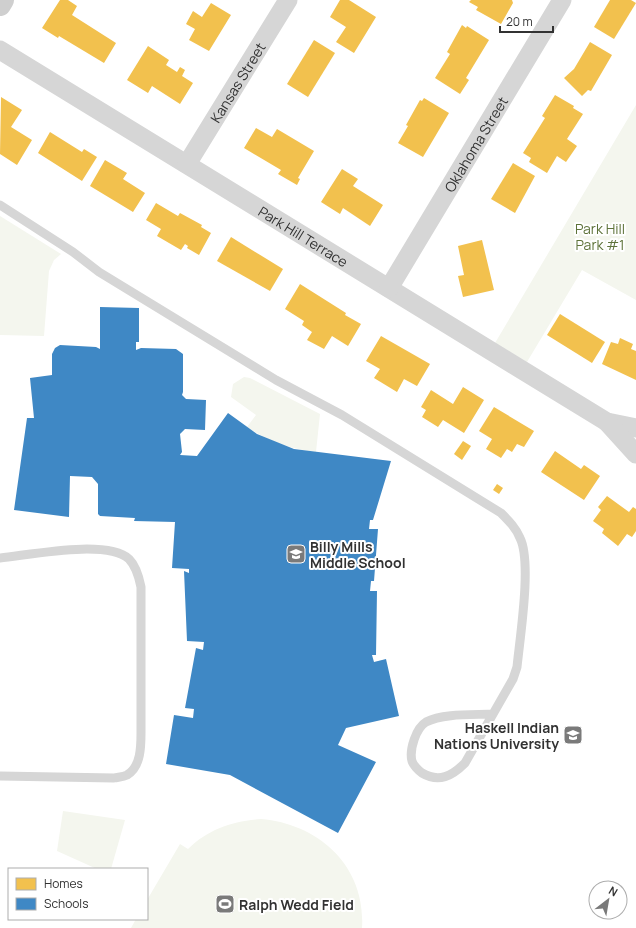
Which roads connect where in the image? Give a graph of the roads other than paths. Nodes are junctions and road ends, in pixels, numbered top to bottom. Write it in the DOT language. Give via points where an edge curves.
graph roads {
  1 [pos="3,0"];
  2 [pos="288,0"];
  3 [pos="562,0"];
  4 [pos="0,5"];
  5 [pos="0,50"];
  6 [pos="187,164"];
  7 [pos="0,205"];
  8 [pos="389,288"];
  9 [pos="607,422"];
  10 [pos="636,428"];
  11 [pos="636,454"];
  12 [pos="0,558"];
  13 [pos="493,714"];
  14 [pos="0,776"];
  1 -- 4 [label="main road"];
  2 -- 6 [label="street, Kansas Street"];
  3 -- 8 [label="street, Oklahoma Street"];
  5 -- 6 [label="street, Park Hill Terrace"];
  6 -- 8 [label="street, Park Hill Terrace"];
  7 -- 13 [label="lane" via="99,272 276,380 342,415 501,514 512,524 521,539 526,568 517,667"];
  8 -- 9 [label="street, Park Hill Terrace"];
  9 -- 10 [label="street, Park Hill Terrace"];
  9 -- 11 [label="street, Park Hill Terrace"];
  12 -- 14 [label="lane" via="94,548 113,551 129,559 138,573 141,587 141,747 136,764 127,774 114,778"];
  13 -- 13 [label="lane" via="465,763 456,772 442,778 430,777 419,771 412,762 412,749 417,734 425,723 439,717"];
}
